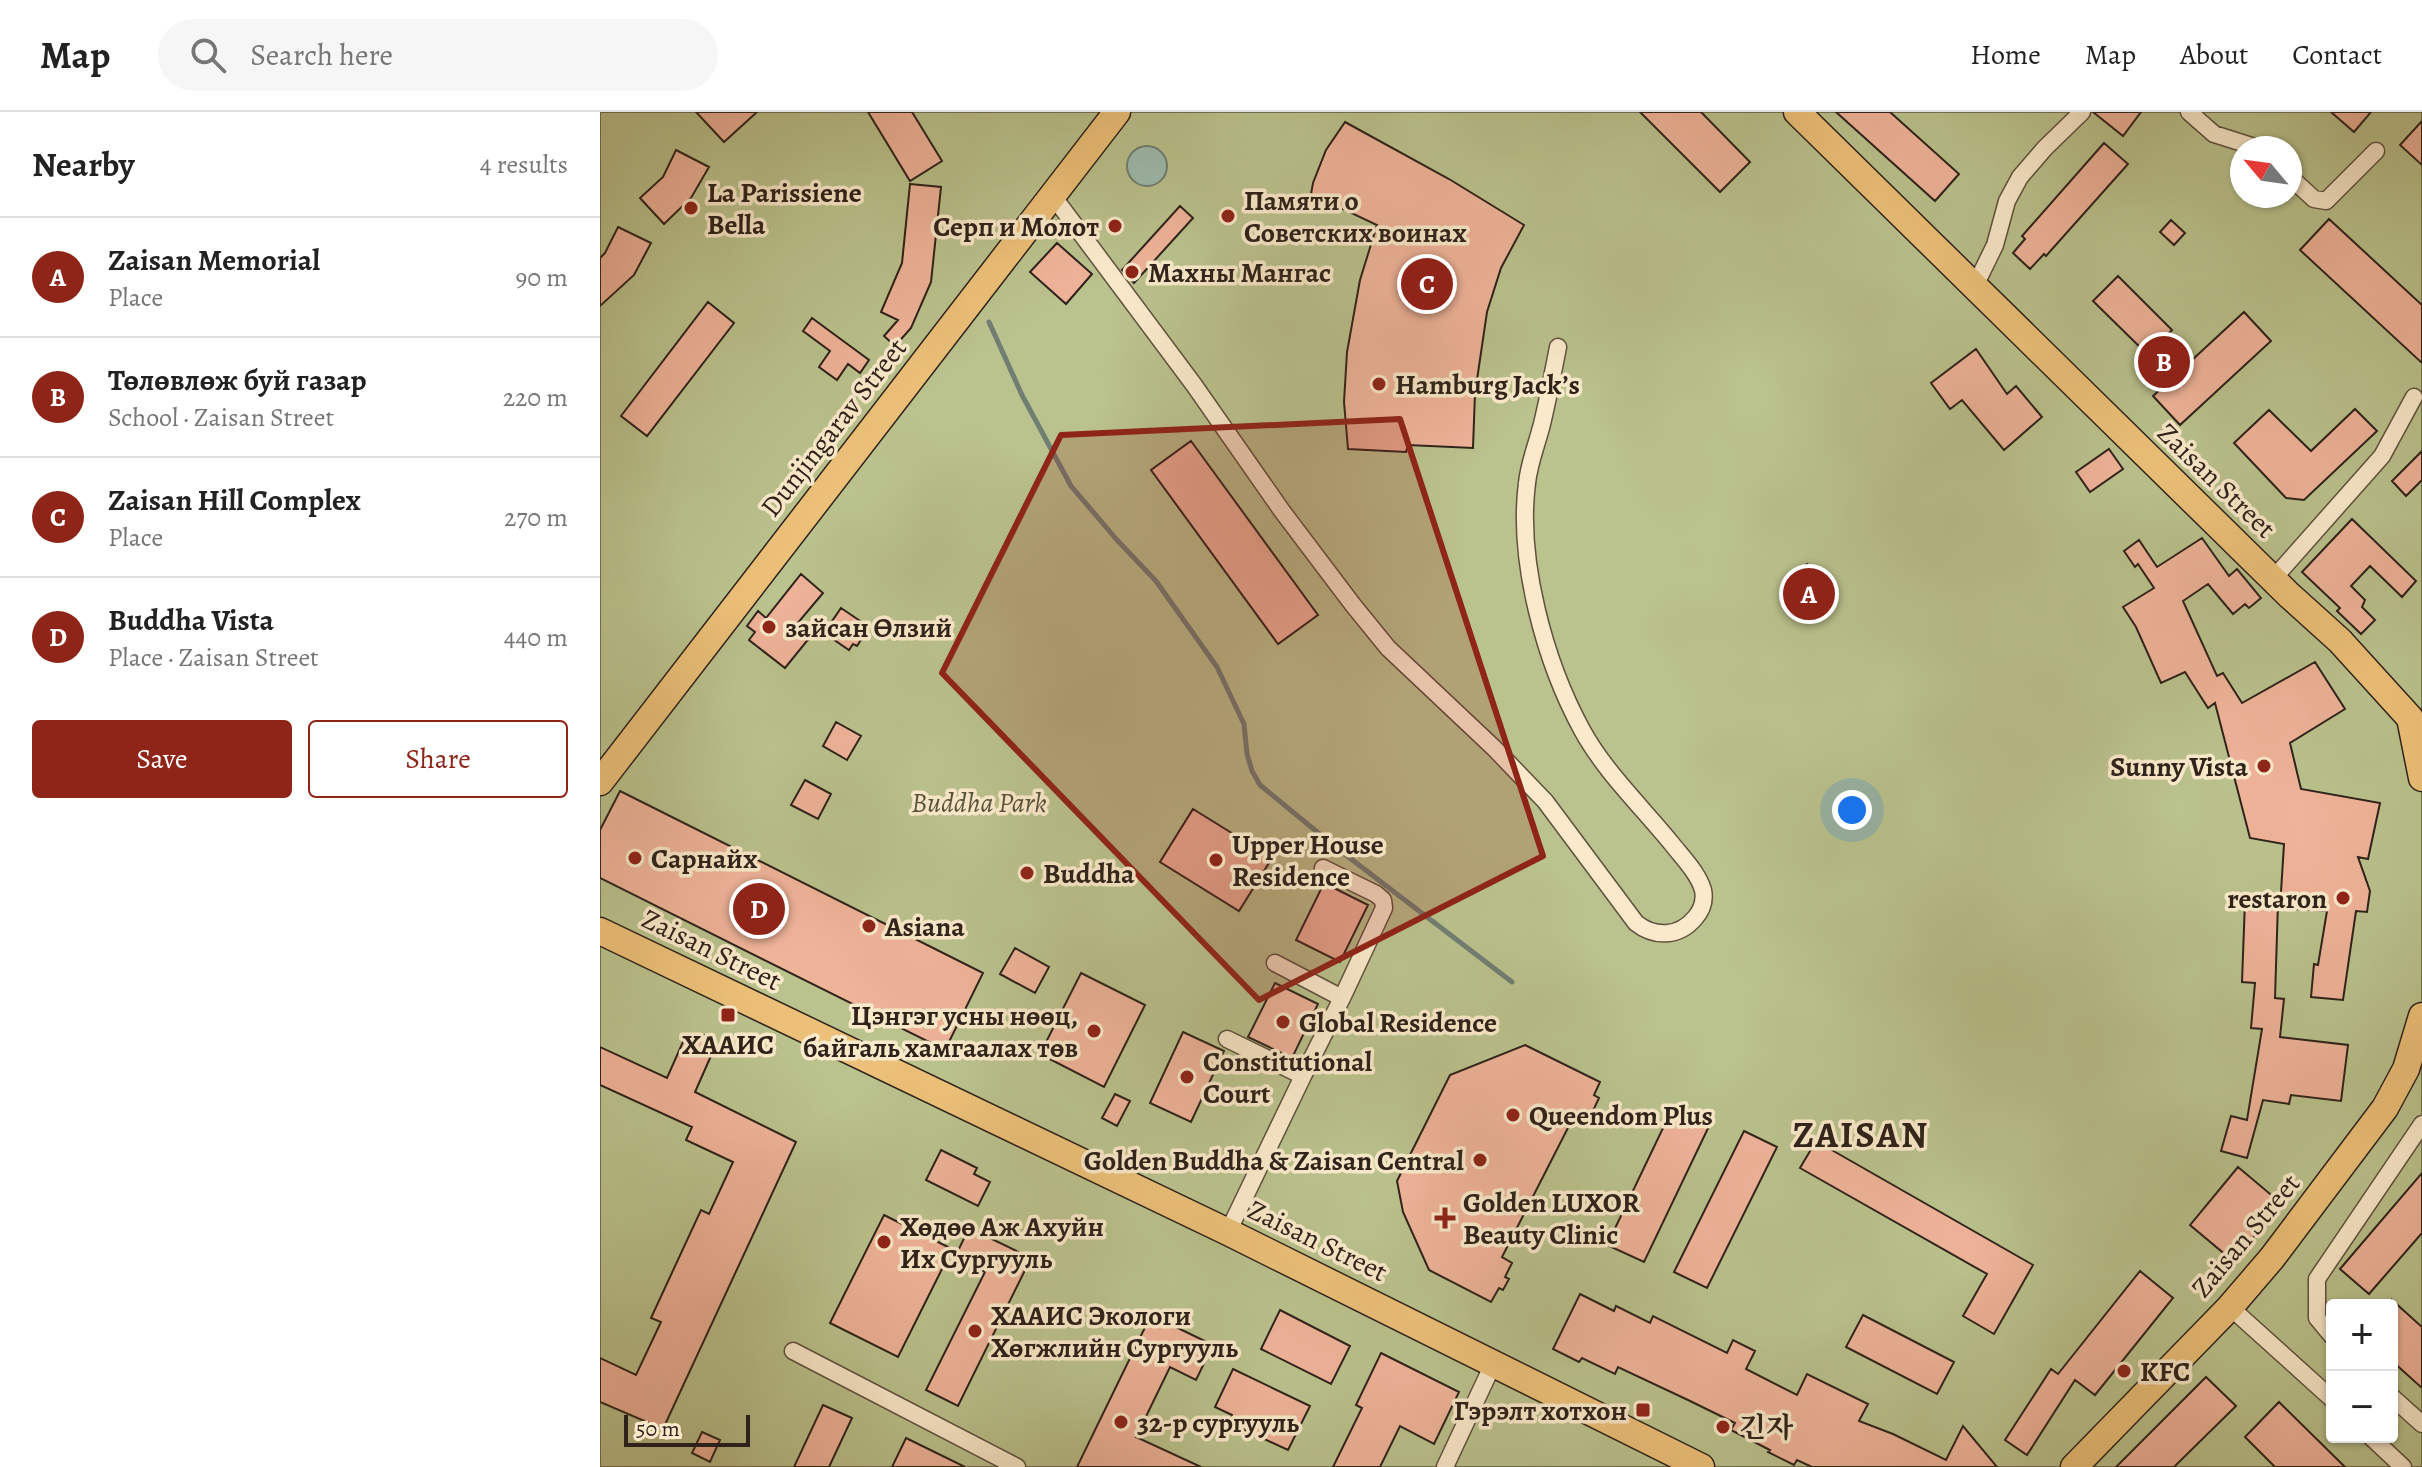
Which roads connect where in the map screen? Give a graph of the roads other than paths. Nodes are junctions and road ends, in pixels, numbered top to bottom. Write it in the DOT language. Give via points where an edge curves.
graph roads {
  1 [pos="1117,112"];
  2 [pos="1797,112"];
  3 [pos="2082,112"];
  4 [pos="2189,112"];
  5 [pos="2230,139"];
  6 [pos="2376,151"];
  7 [pos="2302,188"];
  8 [pos="1053,196"];
  9 [pos="1975,286"];
  10 [pos="1558,347"];
  11 [pos="2414,397"];
  12 [pos="2273,579"];
  13 [pos="2416,711"];
  14 [pos="2422,778"];
  15 [pos="600,782"];
  16 [pos="1323,868"];
  17 [pos="600,931"];
  18 [pos="1275,963"];
  19 [pos="1342,998"];
  20 [pos="2422,1016"];
  21 [pos="1227,1039"];
  22 [pos="1303,1076"];
  23 [pos="2422,1124"];
  24 [pos="1228,1232"];
  25 [pos="2230,1307"];
  26 [pos="2326,1329"];
  27 [pos="793,1351"];
  28 [pos="1494,1362"];
  29 [pos="2326,1394"];
  30 [pos="2398,1402"];
  31 [pos="2422,1424"];
  32 [pos="2377,1443"];
  33 [pos="1017,1467"];
  34 [pos="1445,1467"];
  35 [pos="1701,1467"];
  36 [pos="2074,1467"];
  37 [pos="2403,1467"];
  1 -- 8 [label="main road, Dunjingarav Street"];
  2 -- 9 [label="main road, Zaisan Street"];
  3 -- 9 [label="street" via="2014,188"];
  4 -- 5 [label="street" via="2214,134"];
  6 -- 7 [label="street" via="2326,201"];
  8 -- 10 [label="street" via="1388,648 1545,801 1636,923 1654,934 1669,933 1699,912 1704,900 1701,885 1584,733 1554,665 1530,578 1527,479"];
  8 -- 15 [label="main road, Dunjingarav Street"];
  9 -- 12 [label="main road, Zaisan Street"];
  11 -- 12 [label="street" via="2382,456"];
  12 -- 13 [label="main road, Zaisan Street"];
  13 -- 14 [label="main road, Zaisan Street"];
  16 -- 19 [label="street" via="1383,900 1384,908"];
  17 -- 24 [label="main road, Zaisan Street"];
  18 -- 19 [label="street"];
  19 -- 22 [label="street"];
  20 -- 25 [label="main road, Zaisan Street" via="2406,1069 2385,1108"];
  21 -- 22 [label="street"];
  22 -- 24 [label="street"];
  23 -- 26 [label="street" via="2317,1279 2317,1318"];
  24 -- 28 [label="main road, Zaisan Street"];
  25 -- 29 [label="street"];
  25 -- 36 [label="main road, Zaisan Street"];
  27 -- 33 [label="street"];
  28 -- 34 [label="street"];
  28 -- 35 [label="main road, Zaisan Street"];
  30 -- 31 [label="street"];
  32 -- 37 [label="street"];
}
